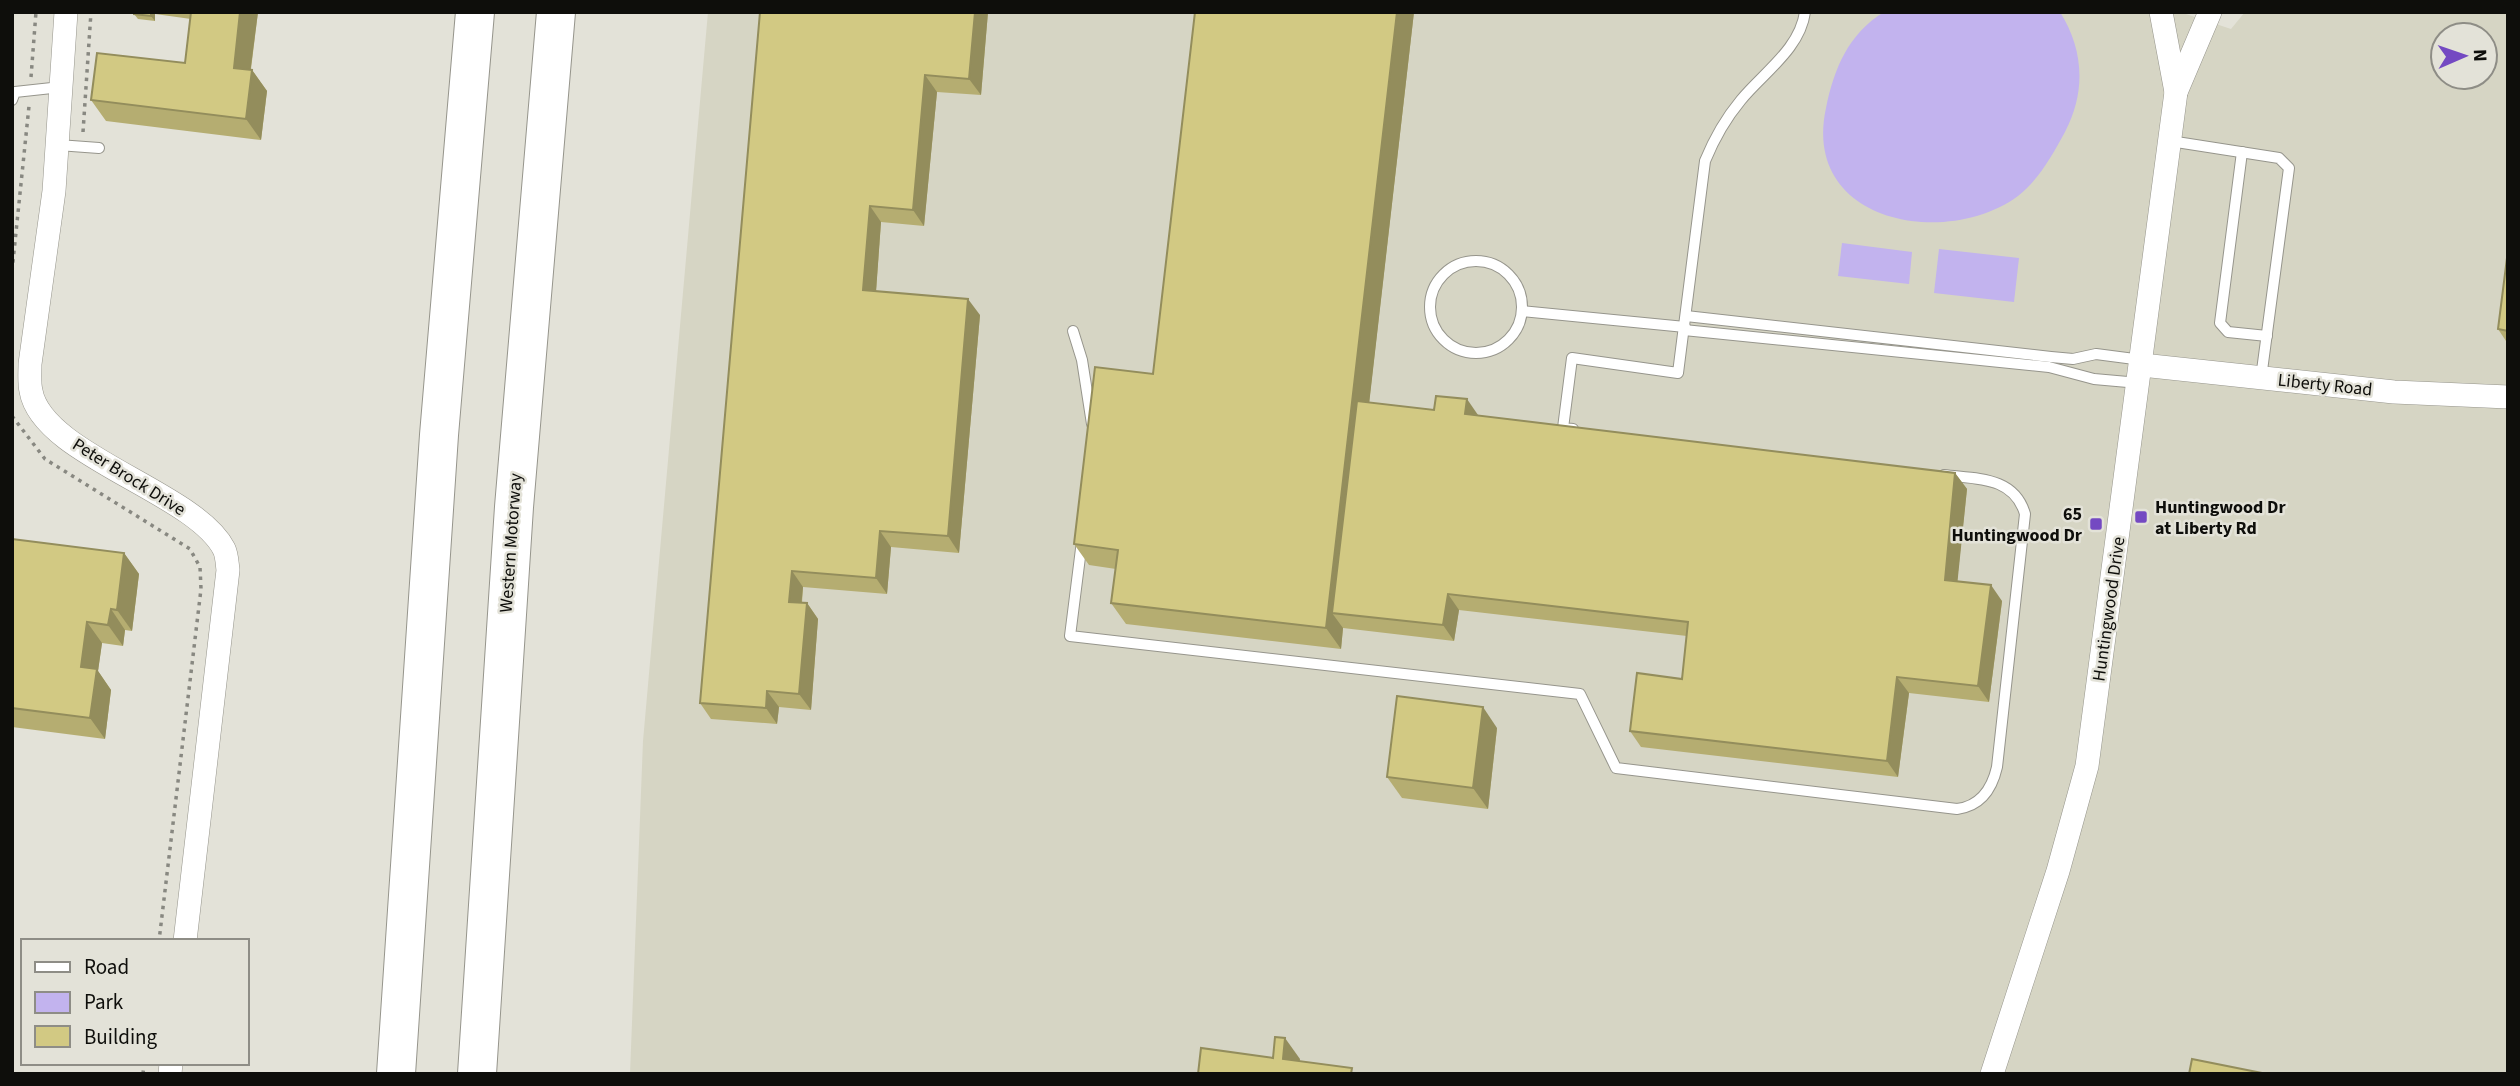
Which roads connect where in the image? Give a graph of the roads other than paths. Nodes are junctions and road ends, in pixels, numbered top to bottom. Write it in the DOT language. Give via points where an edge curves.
graph roads {
  1 [pos="66,12"];
  2 [pos="475,12"];
  3 [pos="556,12"];
  4 [pos="1805,12"];
  5 [pos="2161,12"];
  6 [pos="2210,12"];
  7 [pos="61,87"];
  8 [pos="2176,92"];
  9 [pos="12,100"];
  10 [pos="2170,141"];
  11 [pos="58,145"];
  12 [pos="99,148"];
  13 [pos="2242,152"];
  14 [pos="1521,312"];
  15 [pos="1685,325"];
  16 [pos="1073,331"];
  17 [pos="2267,336"];
  18 [pos="2141,369"];
  19 [pos="2261,378"];
  20 [pos="2508,397"];
  21 [pos="1591,431"];
  22 [pos="1094,433"];
  23 [pos="1933,474"];
  24 [pos="1083,531"];
  25 [pos="185,939"];
  26 [pos="396,1074"];
  27 [pos="477,1074"];
  28 [pos="1992,1074"];
  1 -- 7 [label="street, Peter Brock Drive"];
  2 -- 26 [label="highway" via="437,463"];
  3 -- 27 [label="highway, Western Motorway" via="514,507"];
  4 -- 15 [label="lane" via="1794,40 1741,100 1705,161"];
  5 -- 8 [label="street, Huntingwood Drive"];
  6 -- 8 [label="street, Huntingwood Drive"];
  7 -- 9 [label="lane" via="15,92"];
  7 -- 11 [label="street, Peter Brock Drive"];
  8 -- 10 [label="street, Huntingwood Drive"];
  10 -- 13 [label="lane"];
  10 -- 18 [label="street, Huntingwood Drive"];
  11 -- 12 [label="lane"];
  11 -- 25 [label="street, Peter Brock Drive" via="31,355 31,392 38,410 77,446 196,519 225,551 225,605"];
  13 -- 17 [label="lane" via="2279,158 2289,168"];
  13 -- 17 [label="lane" via="2220,323 2228,332"];
  14 -- 14 [label="lane" via="1506,342 1475,354 1453,347 1437,332 1431,299 1449,270 1481,261 1495,265 1511,279 1521,297"];
  14 -- 15 [label="lane"];
  15 -- 18 [label="lane" via="2073,359 2096,354"];
  15 -- 18 [label="lane" via="2049,368 2094,379"];
  15 -- 21 [label="lane" via="1678,373 1572,358 1563,428"];
  16 -- 22 [label="lane"];
  17 -- 19 [label="lane"];
  18 -- 19 [label="street, Liberty Road"];
  18 -- 28 [label="street, Huntingwood Drive" via="2084,776"];
  19 -- 20 [label="street, Liberty Road" via="2435,395"];
  23 -- 24 [label="lane" via="2005,485 2018,497 2025,514 1997,767 1981,799 1957,809 1616,768 1580,694 1070,636"];
}
